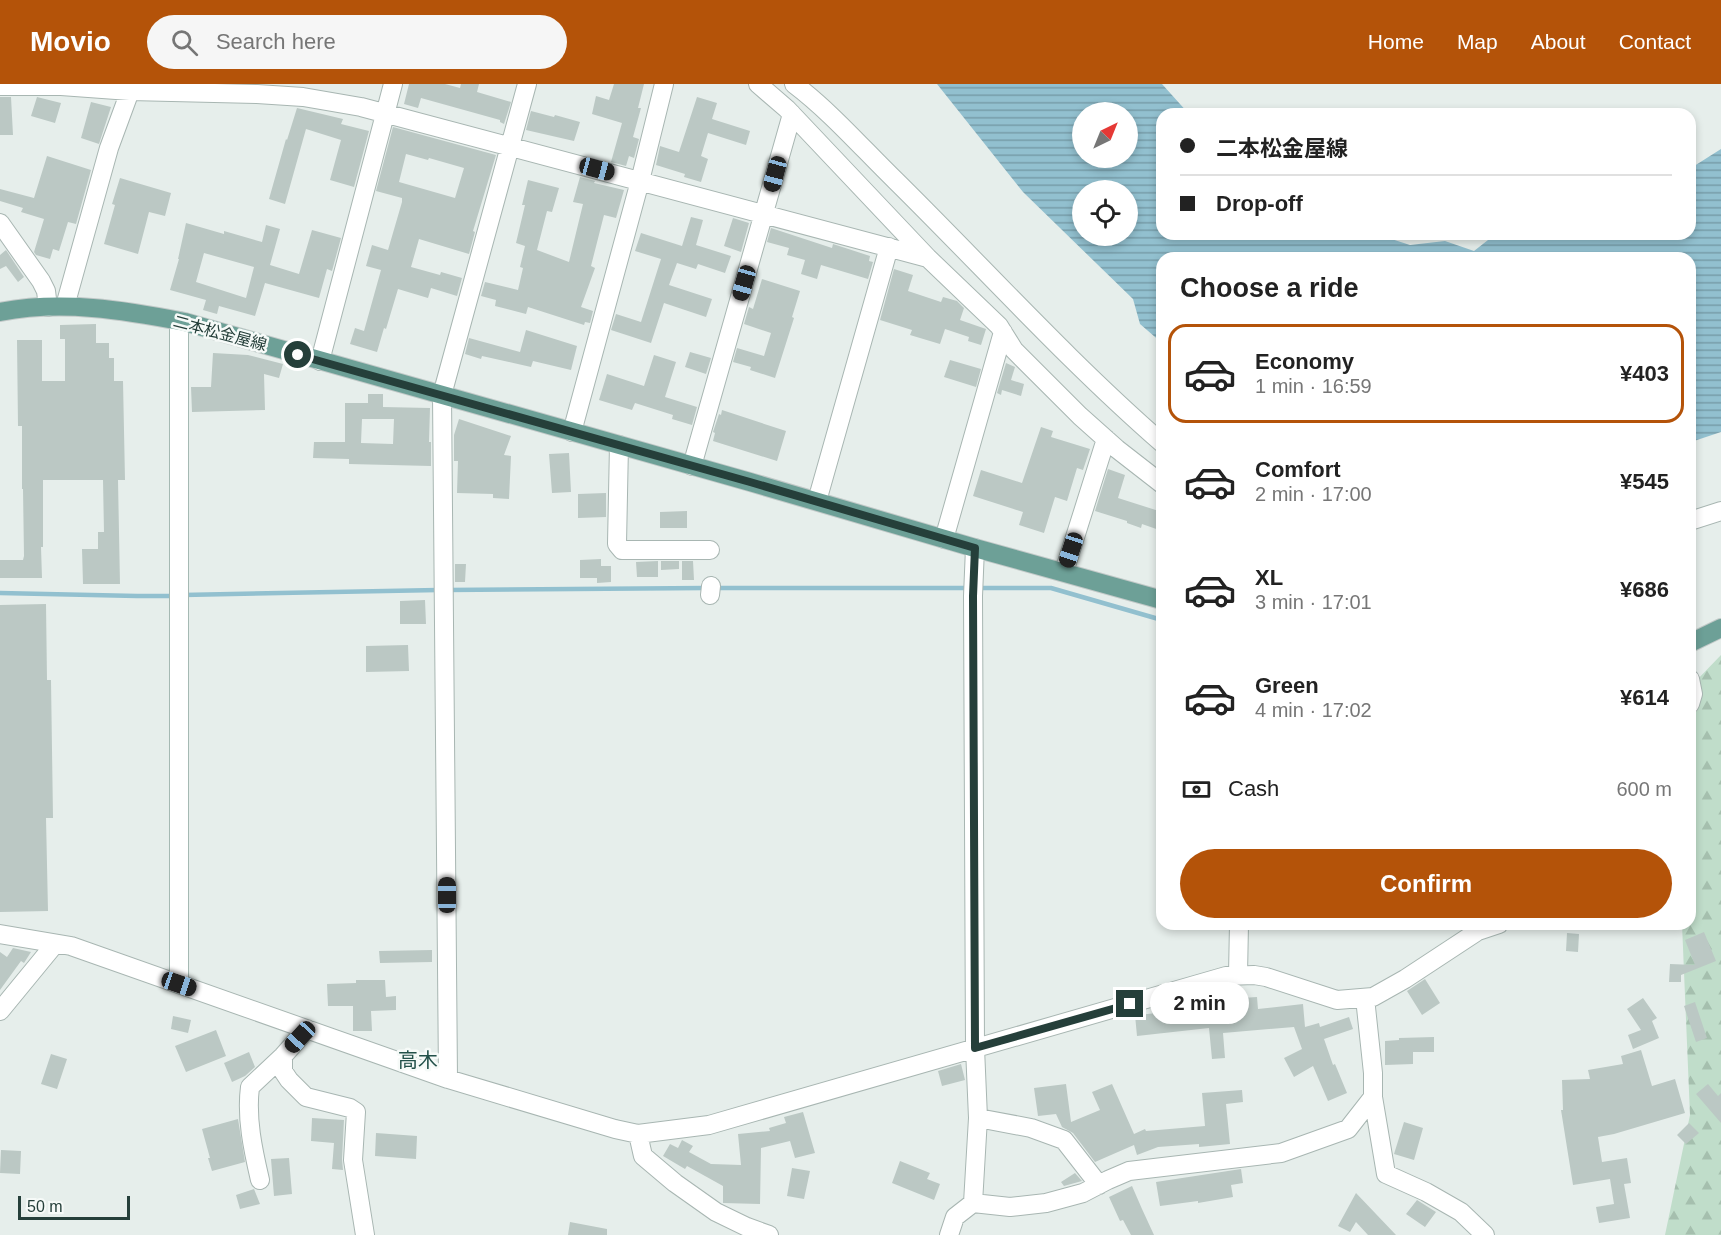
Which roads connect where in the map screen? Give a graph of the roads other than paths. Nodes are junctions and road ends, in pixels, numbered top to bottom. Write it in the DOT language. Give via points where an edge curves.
graph roads {
  1 [pos="393,84"];
  2 [pos="527,84"];
  3 [pos="664,84"];
  4 [pos="758,84"];
  5 [pos="794,84"];
  6 [pos="61,85"];
  7 [pos="0,86"];
  8 [pos="130,91"];
  9 [pos="385,114"];
  10 [pos="792,114"];
  11 [pos="510,147"];
  12 [pos="640,181"];
  13 [pos="764,214"];
  14 [pos="0,223"];
  15 [pos="889,247"];
  16 [pos="928,258"];
  17 [pos="56,306"];
  18 [pos="0,312"];
  19 [pos="179,321"];
  20 [pos="1003,332"];
  21 [pos="320,361"];
  22 [pos="442,395"];
  23 [pos="572,432"];
  24 [pos="1156,438"];
  25 [pos="1106,439"];
  26 [pos="619,445"];
  27 [pos="692,466"];
  28 [pos="1156,479"];
  29 [pos="817,501"];
  30 [pos="1721,511"];
  31 [pos="1696,519"];
  32 [pos="944,539"];
  33 [pos="975,548"];
  34 [pos="710,550"];
  35 [pos="1064,572"];
  36 [pos="1156,598"];
  37 [pos="1721,628"];
  38 [pos="1696,640"];
  39 [pos="1239,930"];
  40 [pos="1481,930"];
  41 [pos="0,934"];
  42 [pos="55,944"];
  43 [pos="1239,975"];
  44 [pos="179,984"];
  45 [pos="1365,998"];
  46 [pos="0,1011"];
  47 [pos="307,1029"];
  48 [pos="975,1048"];
  49 [pos="283,1056"];
  50 [pos="448,1079"];
  51 [pos="1373,1097"];
  52 [pos="978,1118"];
  53 [pos="638,1134"];
  54 [pos="260,1180"];
  55 [pos="1099,1185"];
  56 [pos="973,1203"];
  57 [pos="365,1235"];
  58 [pos="769,1235"];
  59 [pos="949,1235"];
  60 [pos="1485,1235"];
  1 -- 9 [label="street"];
  2 -- 11 [label="street"];
  3 -- 12 [label="street"];
  4 -- 10 [label="street"];
  5 -- 24 [label="street"];
  6 -- 7 [label="street"];
  6 -- 8 [label="street"];
  8 -- 9 [label="street" via="303,97"];
  8 -- 17 [label="street"];
  9 -- 11 [label="street"];
  9 -- 21 [label="street"];
  10 -- 13 [label="street"];
  10 -- 16 [label="street"];
  11 -- 12 [label="street"];
  11 -- 22 [label="street"];
  12 -- 13 [label="street"];
  12 -- 23 [label="street"];
  13 -- 15 [label="street"];
  13 -- 27 [label="street"];
  14 -- 17 [label="street"];
  15 -- 16 [label="street"];
  15 -- 29 [label="street"];
  16 -- 20 [label="street"];
  17 -- 18 [label="main road, 二本松金屋線"];
  17 -- 19 [label="main road, 二本松金屋線" via="142,313"];
  19 -- 21 [label="main road, 二本松金屋線"];
  19 -- 44 [label="street"];
  20 -- 25 [label="street" via="1014,350"];
  20 -- 32 [label="street"];
  21 -- 22 [label="main road, 二本松金屋線"];
  22 -- 23 [label="main road, 二本松金屋線"];
  22 -- 50 [label="street"];
  23 -- 26 [label="main road, 二本松金屋線"];
  25 -- 28 [label="street"];
  25 -- 35 [label="street"];
  26 -- 27 [label="main road, 二本松金屋線"];
  26 -- 34 [label="street" via="617,544 622,550"];
  27 -- 29 [label="main road, 二本松金屋線"];
  29 -- 32 [label="main road, 二本松金屋線"];
  30 -- 31 [label="street"];
  32 -- 33 [label="main road, 二本松金屋線"];
  33 -- 35 [label="main road, 二本松金屋線"];
  33 -- 48 [label="street"];
  35 -- 36 [label="main road, 二本松金屋線"];
  37 -- 38 [label="main road"];
  39 -- 43 [label="street"];
  40 -- 45 [label="street" via="1405,979"];
  41 -- 42 [label="street"];
  42 -- 44 [label="street" via="71,946"];
  42 -- 46 [label="street"];
  43 -- 45 [label="street" via="1266,977 1336,1000"];
  43 -- 48 [label="street"];
  44 -- 47 [label="street"];
  45 -- 51 [label="street"];
  47 -- 49 [label="street"];
  47 -- 50 [label="street"];
  48 -- 52 [label="street"];
  48 -- 53 [label="street" via="710,1125"];
  49 -- 54 [label="street" via="250,1087 249,1119"];
  49 -- 57 [label="street" via="283,1071 306,1097 356,1112 353,1160"];
  50 -- 53 [label="street"];
  51 -- 55 [label="street" via="1348,1129 1281,1154 1129,1171"];
  51 -- 60 [label="street" via="1386,1174 1461,1212"];
  52 -- 55 [label="street" via="1031,1128 1064,1140"];
  52 -- 56 [label="street"];
  53 -- 58 [label="street" via="643,1156 675,1183 716,1212"];
  55 -- 56 [label="street" via="1046,1203 1010,1207"];
  56 -- 59 [label="street" via="955,1217"];
}
